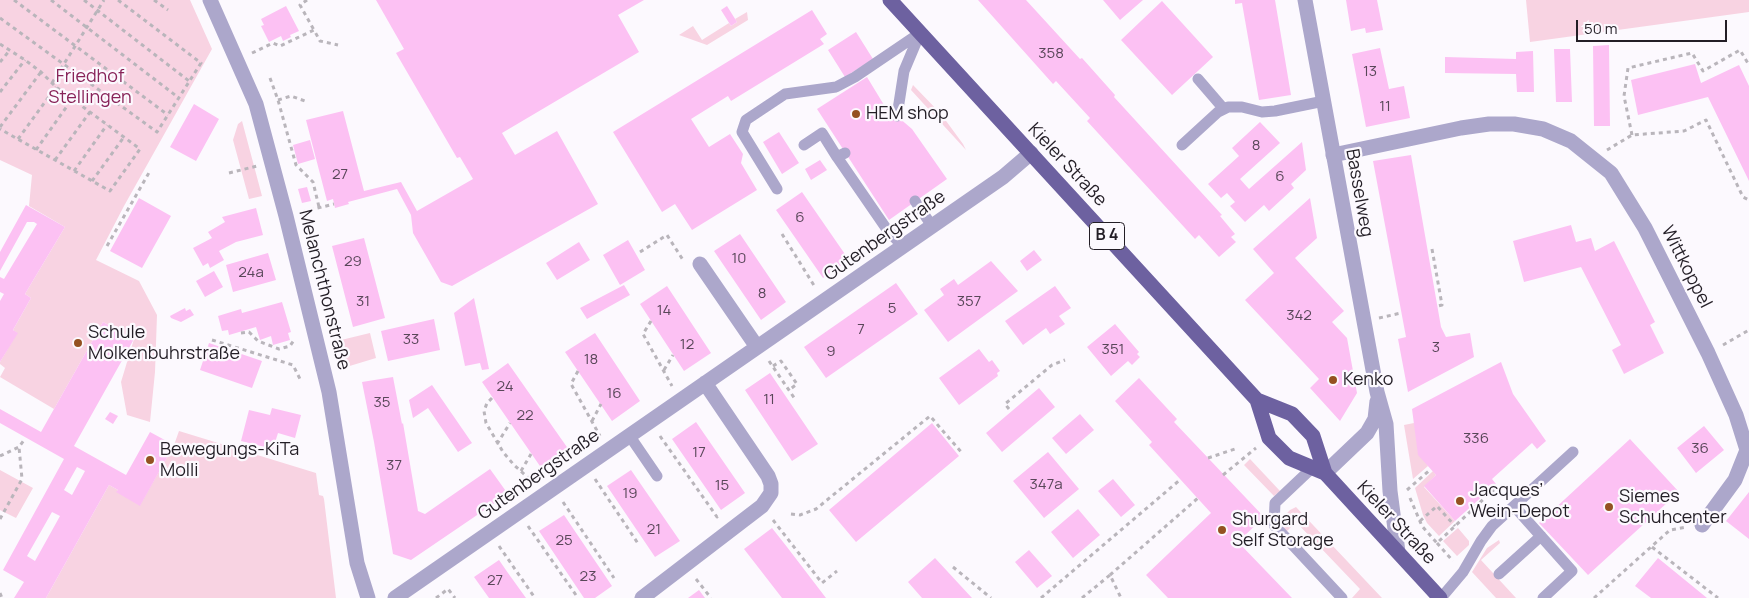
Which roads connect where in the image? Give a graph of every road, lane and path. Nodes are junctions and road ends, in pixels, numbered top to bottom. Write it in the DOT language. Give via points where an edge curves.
graph roads {
  1 [pos="14,0"];
  2 [pos="51,0"];
  3 [pos="84,0"];
  4 [pos="104,0"];
  5 [pos="118,0"];
  6 [pos="154,0"];
  7 [pos="210,0"];
  8 [pos="308,0"];
  9 [pos="890,0"];
  10 [pos="1305,0"];
  11 [pos="98,10"];
  12 [pos="168,10"];
  13 [pos="0,18"];
  14 [pos="87,27"];
  15 [pos="314,30"];
  16 [pos="920,33"];
  17 [pos="0,44"];
  18 [pos="338,45"];
  19 [pos="75,46"];
  20 [pos="10,50"];
  21 [pos="25,60"];
  22 [pos="238,60"];
  23 [pos="0,62"];
  24 [pos="63,65"];
  25 [pos="1749,65"];
  26 [pos="41,72"];
  27 [pos="270,78"];
  28 [pos="1198,79"];
  29 [pos="189,81"];
  30 [pos="52,83"];
  31 [pos="56,87"];
  32 [pos="0,92"];
  33 [pos="179,98"];
  34 [pos="72,99"];
  35 [pos="278,100"];
  36 [pos="305,101"];
  37 [pos="1324,101"];
  38 [pos="1223,108"];
  39 [pos="90,112"];
  40 [pos="168,115"];
  41 [pos="897,116"];
  42 [pos="107,124"];
  43 [pos="0,128"];
  44 [pos="1632,135"];
  45 [pos="124,137"];
  46 [pos="18,139"];
  47 [pos="804,145"];
  48 [pos="1182,145"];
  49 [pos="36,150"];
  50 [pos="1031,154"];
  51 [pos="1333,155"];
  52 [pos="1594,158"];
  53 [pos="55,160"];
  54 [pos="272,162"];
  55 [pos="74,171"];
  56 [pos="150,171"];
  57 [pos="229,173"];
  58 [pos="92,181"];
  59 [pos="777,189"];
  60 [pos="1749,200"];
  61 [pos="915,201"];
  62 [pos="334,204"];
  63 [pos="319,207"];
  64 [pos="286,216"];
  65 [pos="932,226"];
  66 [pos="782,234"];
  67 [pos="107,246"];
  68 [pos="903,246"];
  69 [pos="1432,249"];
  70 [pos="640,252"];
  71 [pos="700,264"];
  72 [pos="824,301"];
  73 [pos="1438,306"];
  74 [pos="651,321"];
  75 [pos="1749,330"];
  76 [pos="241,334"];
  77 [pos="212,340"];
  78 [pos="294,340"];
  79 [pos="758,346"];
  80 [pos="1708,353"];
  81 [pos="673,355"];
  82 [pos="1065,360"];
  83 [pos="773,366"];
  84 [pos="578,371"];
  85 [pos="664,371"];
  86 [pos="300,379"];
  87 [pos="705,383"];
  88 [pos="789,390"];
  89 [pos="1377,392"];
  90 [pos="492,398"];
  91 [pos="795,399"];
  92 [pos="680,400"];
  93 [pos="1257,400"];
  94 [pos="601,404"];
  95 [pos="1009,409"];
  96 [pos="650,421"];
  97 [pos="592,422"];
  98 [pos="510,423"];
  99 [pos="629,435"];
  100 [pos="1269,438"];
  101 [pos="24,440"];
  102 [pos="498,444"];
  103 [pos="19,447"];
  104 [pos="1238,448"];
  105 [pos="608,450"];
  106 [pos="1573,452"];
  107 [pos="962,453"];
  108 [pos="531,454"];
  109 [pos="0,456"];
  110 [pos="1208,458"];
  111 [pos="1431,468"];
  112 [pos="521,471"];
  113 [pos="1319,471"];
  114 [pos="1223,475"];
  115 [pos="657,476"];
  116 [pos="1181,479"];
  117 [pos="597,482"];
  118 [pos="1402,485"];
  119 [pos="1406,490"];
  120 [pos="1489,490"];
  121 [pos="546,493"];
  122 [pos="1198,498"];
  123 [pos="565,505"];
  124 [pos="762,506"];
  125 [pos="1514,506"];
  126 [pos="724,511"];
  127 [pos="791,514"];
  128 [pos="0,519"];
  129 [pos="1420,521"];
  130 [pos="1702,524"];
  131 [pos="527,526"];
  132 [pos="1455,526"];
  133 [pos="1541,536"];
  134 [pos="1437,542"];
  135 [pos="498,545"];
  136 [pos="639,545"];
  137 [pos="1652,547"];
  138 [pos="1398,552"];
  139 [pos="684,565"];
  140 [pos="953,567"];
  141 [pos="837,571"];
  142 [pos="1463,572"];
  143 [pos="1499,574"];
  144 [pos="1110,575"];
  145 [pos="614,578"];
  146 [pos="662,583"];
  147 [pos="0,594"];
  148 [pos="2,598"];
  149 [pos="368,598"];
  150 [pos="395,598"];
  151 [pos="436,598"];
  152 [pos="454,598"];
  153 [pos="535,598"];
  154 [pos="578,598"];
  155 [pos="642,598"];
  156 [pos="658,598"];
  157 [pos="711,598"];
  158 [pos="991,598"];
  159 [pos="1041,598"];
  160 [pos="1082,598"];
  161 [pos="1121,598"];
  162 [pos="1342,598"];
  163 [pos="1441,598"];
  164 [pos="1542,598"];
  165 [pos="1594,598"];
  166 [pos="1718,598"];
  1 -- 19 [label="path"];
  2 -- 14 [label="path"];
  3 -- 11 [label="path"];
  4 -- 11 [label="path"];
  5 -- 29 [label="path" via="200,63"];
  6 -- 12 [label="path"];
  7 -- 22 [label="street, Melanchthonstraße"];
  8 -- 15 [label="path" via="300,5"];
  9 -- 16 [label="main road, Kieler Straße / B 4"];
  10 -- 37 [label="street, Basselweg"];
  11 -- 14 [label="path"];
  11 -- 29 [label="path"];
  13 -- 24 [label="path"];
  14 -- 19 [label="path"];
  14 -- 33 [label="path"];
  15 -- 18 [label="path" via="320,41"];
  15 -- 22 [label="path" via="280,46 273,43"];
  16 -- 41 [label="lane" via="904,71"];
  16 -- 50 [label="main road, Kieler Straße / B 4"];
  16 -- 59 [label="lane" via="836,87 785,94 746,120 742,132"];
  17 -- 20 [label="path"];
  19 -- 24 [label="path"];
  19 -- 40 [label="path"];
  20 -- 21 [label="path"];
  20 -- 23 [label="path"];
  21 -- 26 [label="path"];
  21 -- 32 [label="path"];
  22 -- 54 [label="street, Melanchthonstraße" via="256,104"];
  24 -- 30 [label="path"];
  24 -- 40 [label="path" via="157,132"];
  25 -- 44 [label="path" via="1740,50 1703,71 1692,53 1628,68 1624,96"];
  26 -- 30 [label="path"];
  26 -- 43 [label="path"];
  27 -- 35 [label="path"];
  28 -- 38 [label="lane"];
  29 -- 33 [label="path"];
  30 -- 31 [label="path"];
  31 -- 34 [label="path"];
  31 -- 46 [label="path"];
  33 -- 40 [label="path"];
  34 -- 39 [label="path"];
  34 -- 49 [label="path"];
  35 -- 36 [label="path" via="291,96"];
  35 -- 63 [label="path" via="296,165 313,182"];
  37 -- 38 [label="lane" via="1275,111 1234,106"];
  37 -- 51 [label="street, Basselweg"];
  38 -- 48 [label="lane"];
  39 -- 42 [label="path"];
  39 -- 53 [label="path"];
  42 -- 45 [label="path"];
  42 -- 55 [label="path"];
  43 -- 46 [label="path"];
  44 -- 52 [label="path"];
  44 -- 60 [label="path" via="1684,131 1706,120 1743,197"];
  45 -- 58 [label="path"];
  45 -- 58 [label="path" via="140,149 110,191"];
  46 -- 49 [label="path"];
  47 -- 68 [label="lane" via="822,133 841,155 888,232"];
  49 -- 53 [label="path"];
  50 -- 65 [label="street, Gutenbergstraße"];
  50 -- 93 [label="main road, Kieler Straße / B 4"];
  51 -- 52 [label="street, Wittkoppel" via="1461,128 1514,124 1543,129 1571,141"];
  51 -- 89 [label="street, Basselweg"];
  52 -- 80 [label="street, Wittkoppel" via="1611,173 1645,228"];
  53 -- 55 [label="path"];
  54 -- 57 [label="path"];
  54 -- 64 [label="street, Melanchthonstraße"];
  55 -- 58 [label="path"];
  56 -- 67 [label="path"];
  61 -- 65 [label="lane"];
  62 -- 63 [label="path"];
  63 -- 64 [label="path"];
  64 -- 149 [label="street, Melanchthonstraße" via="329,392 356,563"];
  65 -- 68 [label="street, Gutenbergstraße"];
  66 -- 72 [label="path"];
  68 -- 72 [label="street, Gutenbergstraße"];
  69 -- 73 [label="path" via="1442,305"];
  70 -- 71 [label="path" via="667,235 686,264"];
  71 -- 79 [label="street"];
  72 -- 79 [label="street, Gutenbergstraße"];
  74 -- 85 [label="path" via="643,334"];
  75 -- 80 [label="path"];
  76 -- 78 [label="path" via="249,332 258,341 279,349 290,346"];
  77 -- 86 [label="path" via="294,365"];
  79 -- 83 [label="path"];
  79 -- 87 [label="street, Gutenbergstraße"];
  80 -- 130 [label="street, Wittkoppel" via="1736,415 1747,450 1735,480"];
  81 -- 85 [label="path"];
  82 -- 95 [label="path" via="1052,365 1005,404"];
  83 -- 88 [label="path"];
  83 -- 88 [label="path" via="781,360 797,384"];
  84 -- 97 [label="path" via="571,384"];
  85 -- 92 [label="path"];
  87 -- 92 [label="street, Gutenbergstraße"];
  87 -- 124 [label="street" via="768,476 771,493"];
  88 -- 91 [label="path"];
  89 -- 113 [label="street, Basselweg" via="1376,413 1370,429 1356,445"];
  89 -- 138 [label="street, Basselweg" via="1386,424"];
  90 -- 102 [label="path" via="484,411 486,423"];
  92 -- 96 [label="street, Gutenbergstraße"];
  93 -- 100 [label="main road, Kieler Straße / B 4"];
  93 -- 113 [label="main road, Kieler Straße / B 4" via="1292,414 1313,436"];
  94 -- 97 [label="path"];
  96 -- 99 [label="street, Gutenbergstraße"];
  96 -- 126 [label="path" via="717,516"];
  97 -- 105 [label="path"];
  98 -- 102 [label="path"];
  99 -- 105 [label="street, Gutenbergstraße"];
  99 -- 115 [label="lane"];
  100 -- 113 [label="main road, Kieler Straße / B 4" via="1288,458"];
  100 -- 114 [label="path"];
  101 -- 103 [label="path"];
  102 -- 112 [label="path"];
  103 -- 109 [label="path"];
  103 -- 128 [label="path" via="22,479"];
  104 -- 110 [label="path"];
  105 -- 121 [label="street, Gutenbergstraße"];
  106 -- 125 [label="lane"];
  107 -- 127 [label="path" via="930,416 816,509 800,515"];
  108 -- 112 [label="path"];
  111 -- 119 [label="path"];
  112 -- 121 [label="path"];
  113 -- 138 [label="main road, Kieler Straße / B 4"];
  113 -- 162 [label="lane" via="1275,503 1274,525"];
  116 -- 159 [label="path"];
  117 -- 136 [label="path"];
  118 -- 119 [label="path"];
  119 -- 129 [label="path"];
  120 -- 132 [label="path" via="1491,492"];
  121 -- 150 [label="street, Gutenbergstraße"];
  122 -- 144 [label="path"];
  123 -- 145 [label="path"];
  124 -- 139 [label="street"];
  124 -- 141 [label="path" via="822,583"];
  125 -- 133 [label="lane"];
  125 -- 142 [label="lane" via="1486,533"];
  129 -- 132 [label="path" via="1437,506"];
  129 -- 134 [label="path"];
  130 -- 137 [label="path" via="1670,530"];
  131 -- 154 [label="path"];
  132 -- 134 [label="path"];
  133 -- 143 [label="lane"];
  133 -- 164 [label="lane" via="1572,571"];
  134 -- 142 [label="path"];
  135 -- 153 [label="path"];
  137 -- 165 [label="path"];
  137 -- 166 [label="path"];
  138 -- 163 [label="main road, Kieler Straße / B 4"];
  139 -- 146 [label="street"];
  139 -- 157 [label="path"];
  140 -- 158 [label="path"];
  142 -- 163 [label="lane"];
  144 -- 160 [label="path"];
  144 -- 161 [label="path"];
  146 -- 155 [label="street"];
  146 -- 156 [label="street"];
  147 -- 148 [label="path"];
  151 -- 152 [label="path" via="448,589"];
}
